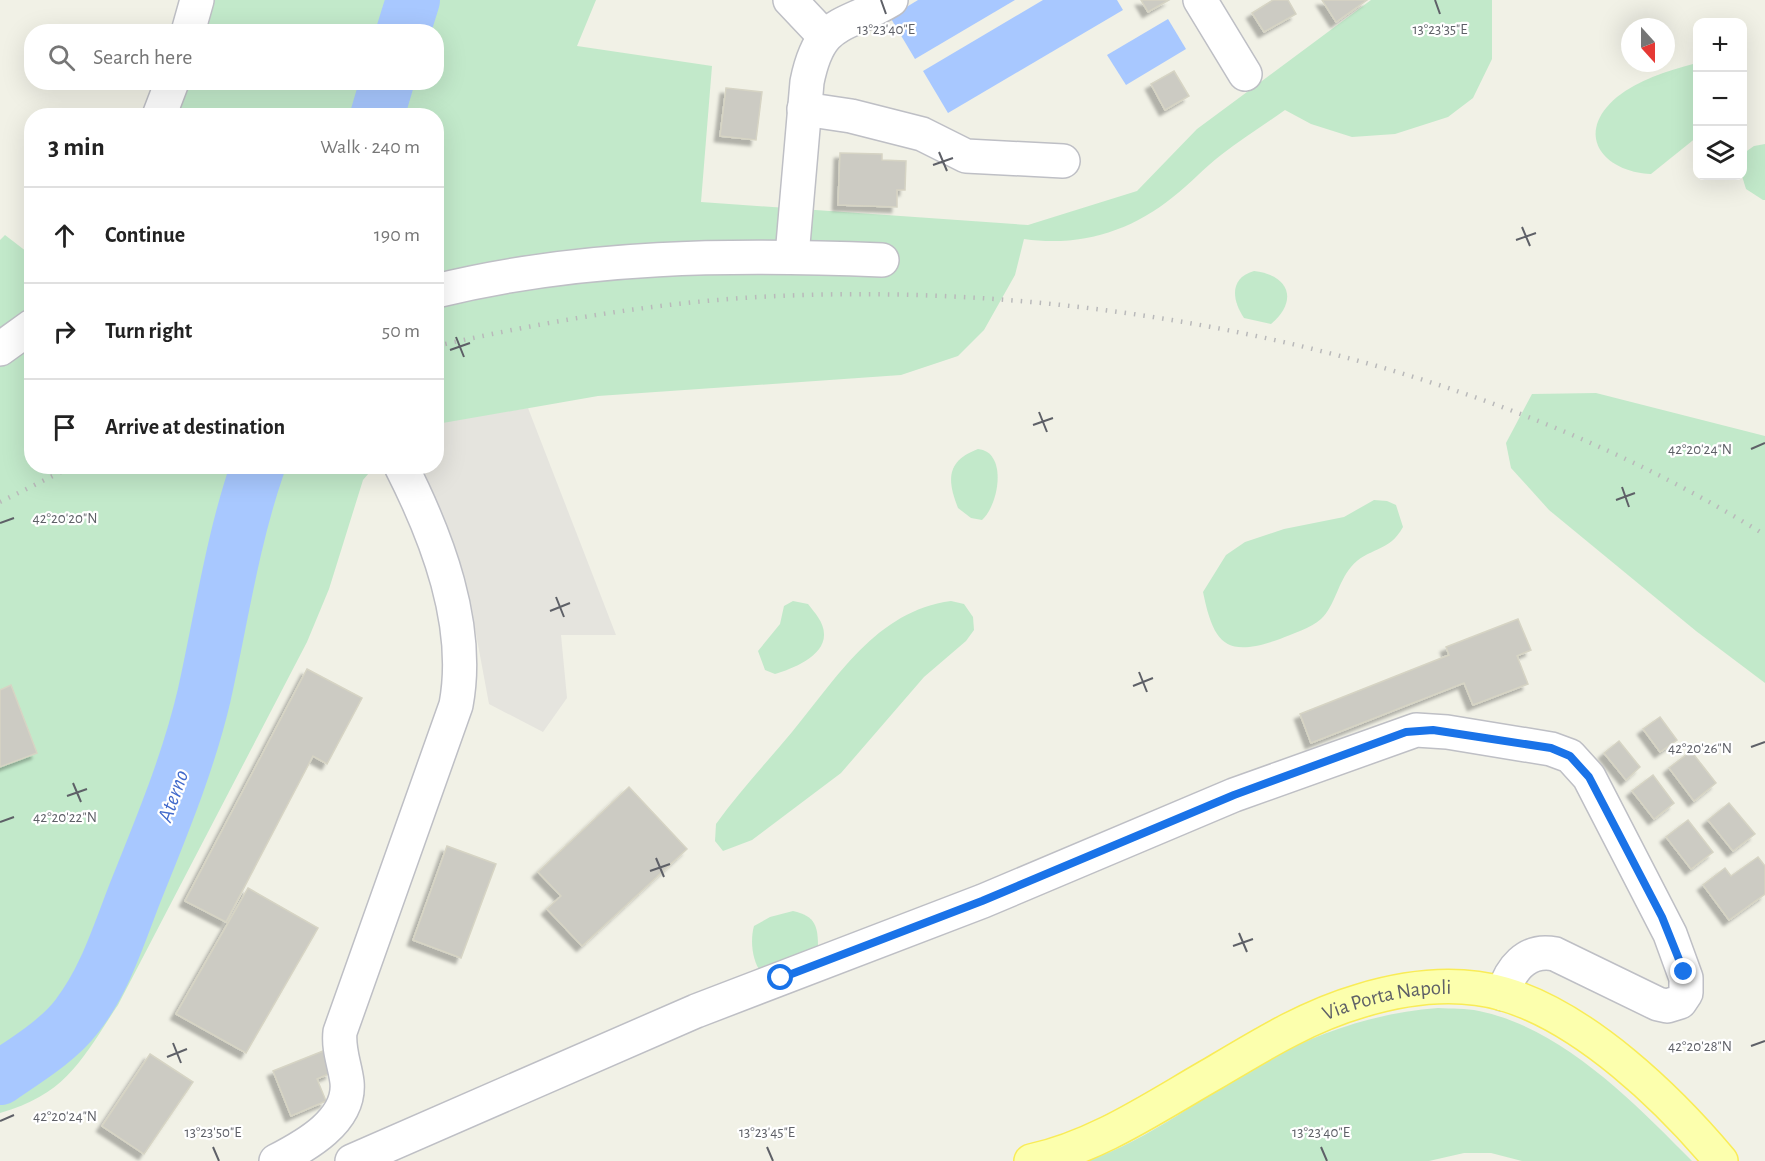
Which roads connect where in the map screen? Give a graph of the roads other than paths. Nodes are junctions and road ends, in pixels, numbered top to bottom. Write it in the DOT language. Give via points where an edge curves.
graph roads {
  1 [pos="197,0"];
  2 [pos="790,0"];
  3 [pos="891,0"];
  4 [pos="1200,0"];
  5 [pos="190,24"];
  6 [pos="824,36"];
  7 [pos="1245,74"];
  8 [pos="169,90"];
  9 [pos="162,108"];
  10 [pos="804,109"];
  11 [pos="1063,160"];
  12 [pos="792,256"];
  13 [pos="882,260"];
  14 [pos="444,289"];
  15 [pos="24,332"];
  16 [pos="0,349"];
  17 [pos="405,474"];
  18 [pos="1503,994"];
  19 [pos="276,1161"];
  20 [pos="352,1161"];
  21 [pos="1031,1161"];
  22 [pos="1721,1161"];
  1 -- 5 [label="street"];
  2 -- 6 [label="street"];
  3 -- 6 [label="street" via="834,27"];
  4 -- 7 [label="street"];
  6 -- 10 [label="street" via="811,60"];
  8 -- 9 [label="street"];
  10 -- 11 [label="street" via="922,134 966,156"];
  10 -- 12 [label="street"];
  12 -- 13 [label="street"];
  12 -- 14 [label="street" via="640,259 540,270"];
  15 -- 16 [label="street"];
  17 -- 19 [label="street" via="426,518 448,591 459,650 459,689 447,737 340,1032 348,1085 345,1103 324,1130"];
  18 -- 20 [label="street" via="1518,963 1549,953 1658,1004 1680,1002 1687,986 1682,963 1662,917 1589,777 1577,762 1551,748 1416,730 1234,795 982,901 696,1011"];
  18 -- 21 [label="main road, Via Porta Napoli" via="1449,987 1419,989 1390,993 1330,1011 1269,1041 1114,1130"];
  18 -- 22 [label="main road, Via Porta Napoli" via="1547,1013 1602,1048 1660,1097"];
}
